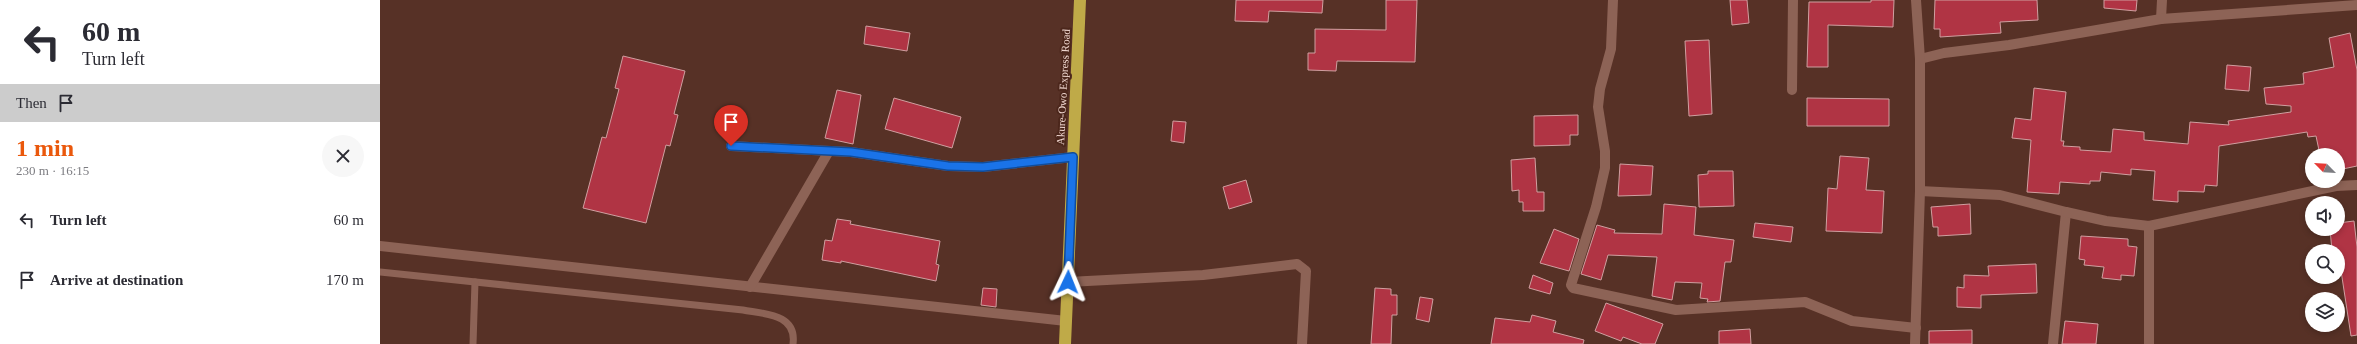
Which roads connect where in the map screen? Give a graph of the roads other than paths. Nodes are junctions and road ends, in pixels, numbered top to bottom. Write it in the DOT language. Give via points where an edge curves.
graph roads {
  1 [pos="1080,0"];
  2 [pos="1613,0"];
  3 [pos="1793,0"];
  4 [pos="1916,0"];
  5 [pos="2162,0"];
  6 [pos="2354,3"];
  7 [pos="2161,19"];
  8 [pos="1920,59"];
  9 [pos="1792,90"];
  10 [pos="731,146"];
  11 [pos="829,151"];
  12 [pos="1073,157"];
  13 [pos="2357,185"];
  14 [pos="1920,191"];
  15 [pos="2066,212"];
  16 [pos="2149,226"];
  17 [pos="380,246"];
  18 [pos="380,272"];
  19 [pos="475,282"];
  20 [pos="1068,282"];
  21 [pos="750,287"];
  22 [pos="1066,321"];
  23 [pos="1916,328"];
  24 [pos="473,344"];
  25 [pos="793,344"];
  26 [pos="1065,344"];
  27 [pos="1302,344"];
  28 [pos="1916,344"];
  29 [pos="2053,344"];
  30 [pos="2149,344"];
  1 -- 12 [label="highway, Akure-Owo Express Road"];
  2 -- 23 [label="street" via="1611,49 1598,107 1605,168 1596,207 1571,285 1573,288 1676,310 1805,302 1852,321"];
  3 -- 9 [label="street"];
  4 -- 8 [label="street"];
  5 -- 7 [label="street"];
  6 -- 7 [label="street"];
  7 -- 8 [label="street"];
  8 -- 14 [label="street"];
  10 -- 11 [label="street"];
  11 -- 12 [label="street" via="948,166 983,167"];
  11 -- 21 [label="street"];
  12 -- 20 [label="highway, Akure-Owo Express Road"];
  13 -- 16 [label="street" via="2336,186"];
  14 -- 15 [label="street" via="2000,195"];
  14 -- 23 [label="street"];
  15 -- 16 [label="street" via="2106,221"];
  15 -- 29 [label="street"];
  16 -- 30 [label="street"];
  17 -- 21 [label="street"];
  18 -- 19 [label="lane"];
  19 -- 24 [label="lane"];
  19 -- 25 [label="lane" via="743,310 776,316 787,322 792,330"];
  20 -- 22 [label="highway, Akure-Owo Express Road"];
  20 -- 27 [label="street" via="1203,275 1297,264 1306,271"];
  21 -- 22 [label="street"];
  22 -- 26 [label="highway, Akure-Owo Express Road"];
  23 -- 28 [label="street"];
}
